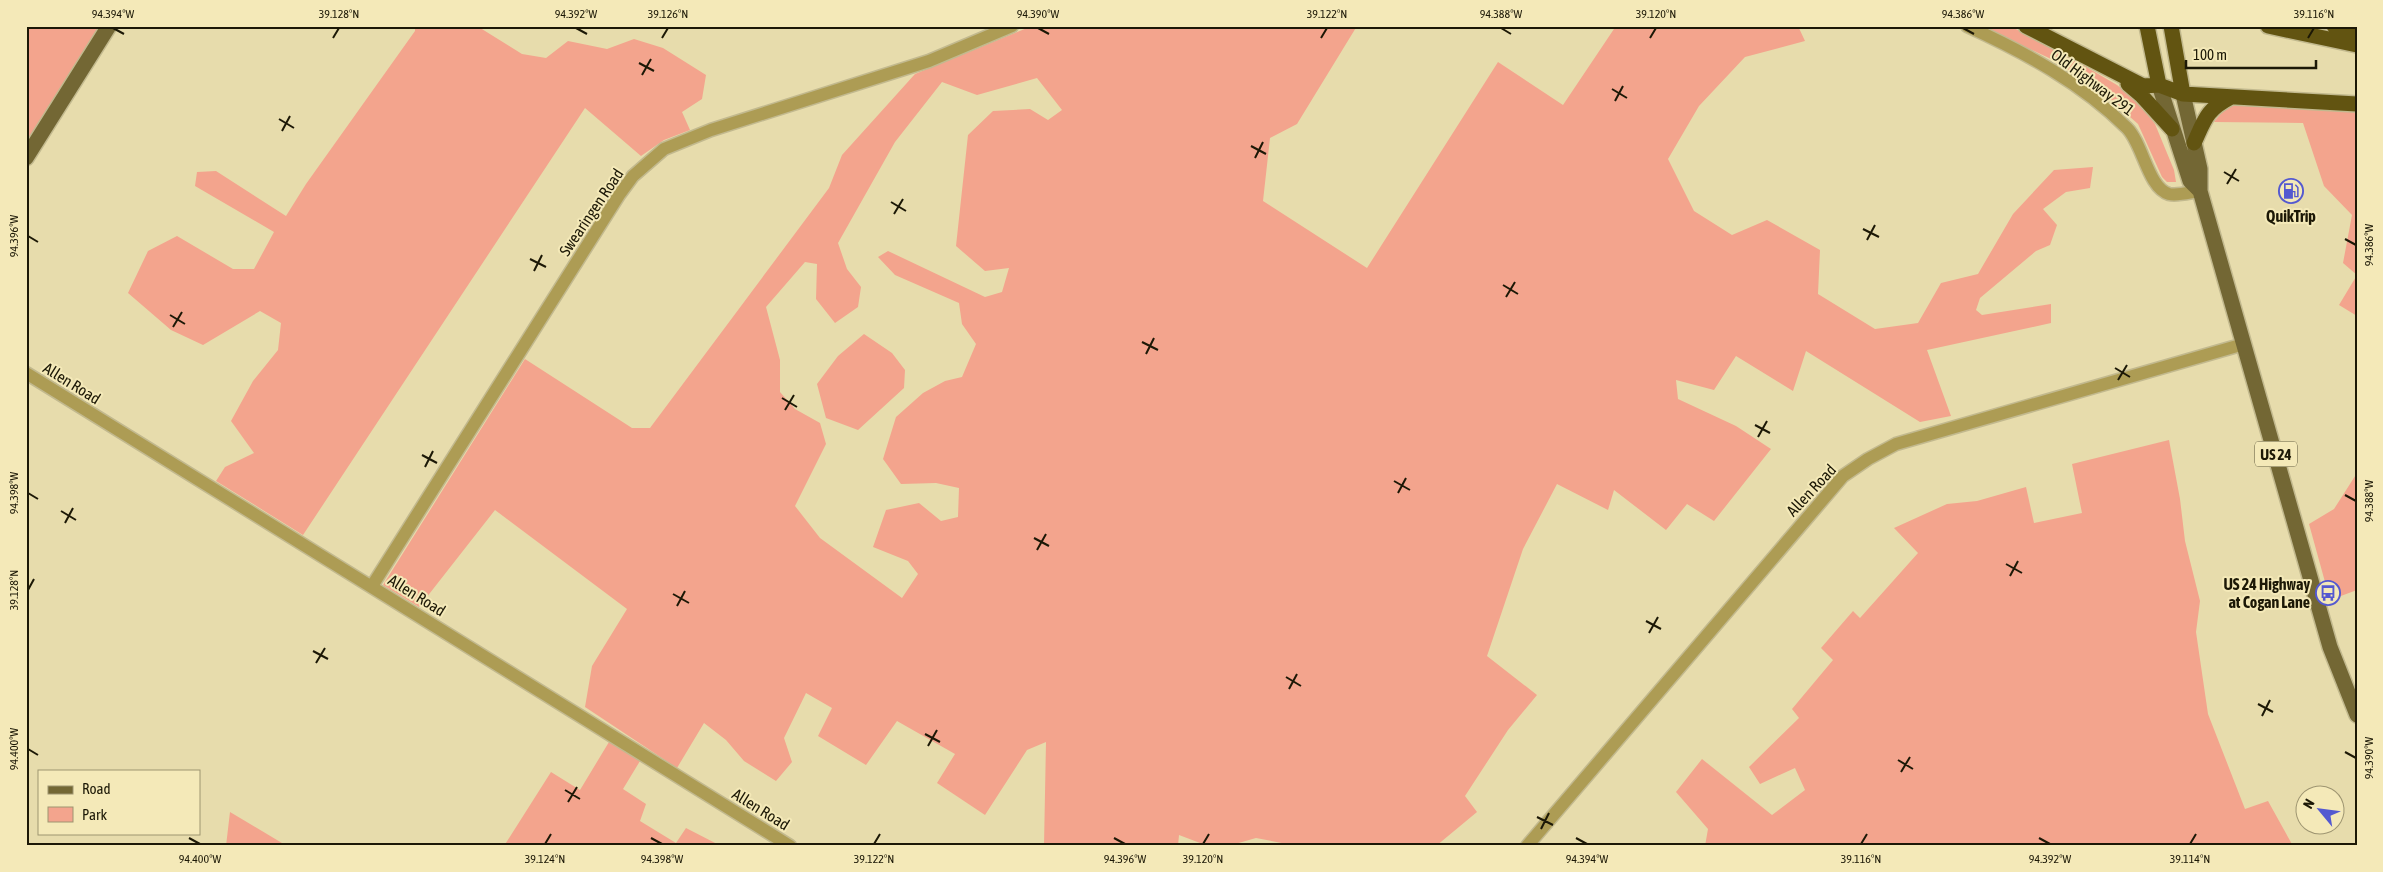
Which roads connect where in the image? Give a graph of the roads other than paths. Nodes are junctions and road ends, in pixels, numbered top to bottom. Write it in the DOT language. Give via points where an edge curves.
graph roads {
  1 [pos="109,26"];
  2 [pos="1012,26"];
  3 [pos="1967,26"];
  4 [pos="2026,26"];
  5 [pos="2147,26"];
  6 [pos="2171,26"];
  7 [pos="2268,26"];
  8 [pos="2334,26"];
  9 [pos="2357,31"];
  10 [pos="2357,45"];
  11 [pos="2111,71"];
  12 [pos="2159,84"];
  13 [pos="2183,94"];
  14 [pos="2231,97"];
  15 [pos="2357,104"];
  16 [pos="2172,129"];
  17 [pos="2194,143"];
  18 [pos="26,158"];
  19 [pos="2200,191"];
  20 [pos="2244,344"];
  21 [pos="26,373"];
  22 [pos="372,586"];
  23 [pos="2357,715"];
  24 [pos="790,846"];
  25 [pos="1527,846"];
  1 -- 18 [label="main road"];
  2 -- 22 [label="street, Swearingen Road" via="929,61 712,130 664,150 647,163 619,195"];
  3 -- 19 [label="street, Old Highway 291" via="2054,71 2123,124 2136,138 2151,175 2162,190 2174,194"];
  4 -- 11 [label="highway"];
  5 -- 12 [label="highway, US 24"];
  6 -- 13 [label="highway, US 24"];
  7 -- 10 [label="highway"];
  8 -- 9 [label="highway"];
  11 -- 12 [label="highway" via="2143,86"];
  11 -- 16 [label="highway" via="2141,95"];
  12 -- 13 [label="highway"];
  12 -- 16 [label="main road, US 24"];
  13 -- 14 [label="highway"];
  13 -- 17 [label="main road, US 24"];
  14 -- 15 [label="highway"];
  14 -- 17 [label="highway" via="2206,115"];
  16 -- 19 [label="main road, US 24" via="2190,181"];
  17 -- 19 [label="main road, US 24" via="2200,169"];
  19 -- 20 [label="main road, US 24"];
  20 -- 23 [label="main road, US 24" via="2330,647"];
  20 -- 25 [label="street, Allen Road" via="1896,444 1843,476"];
  21 -- 22 [label="street, Allen Road"];
  22 -- 24 [label="street, Allen Road"];
}
